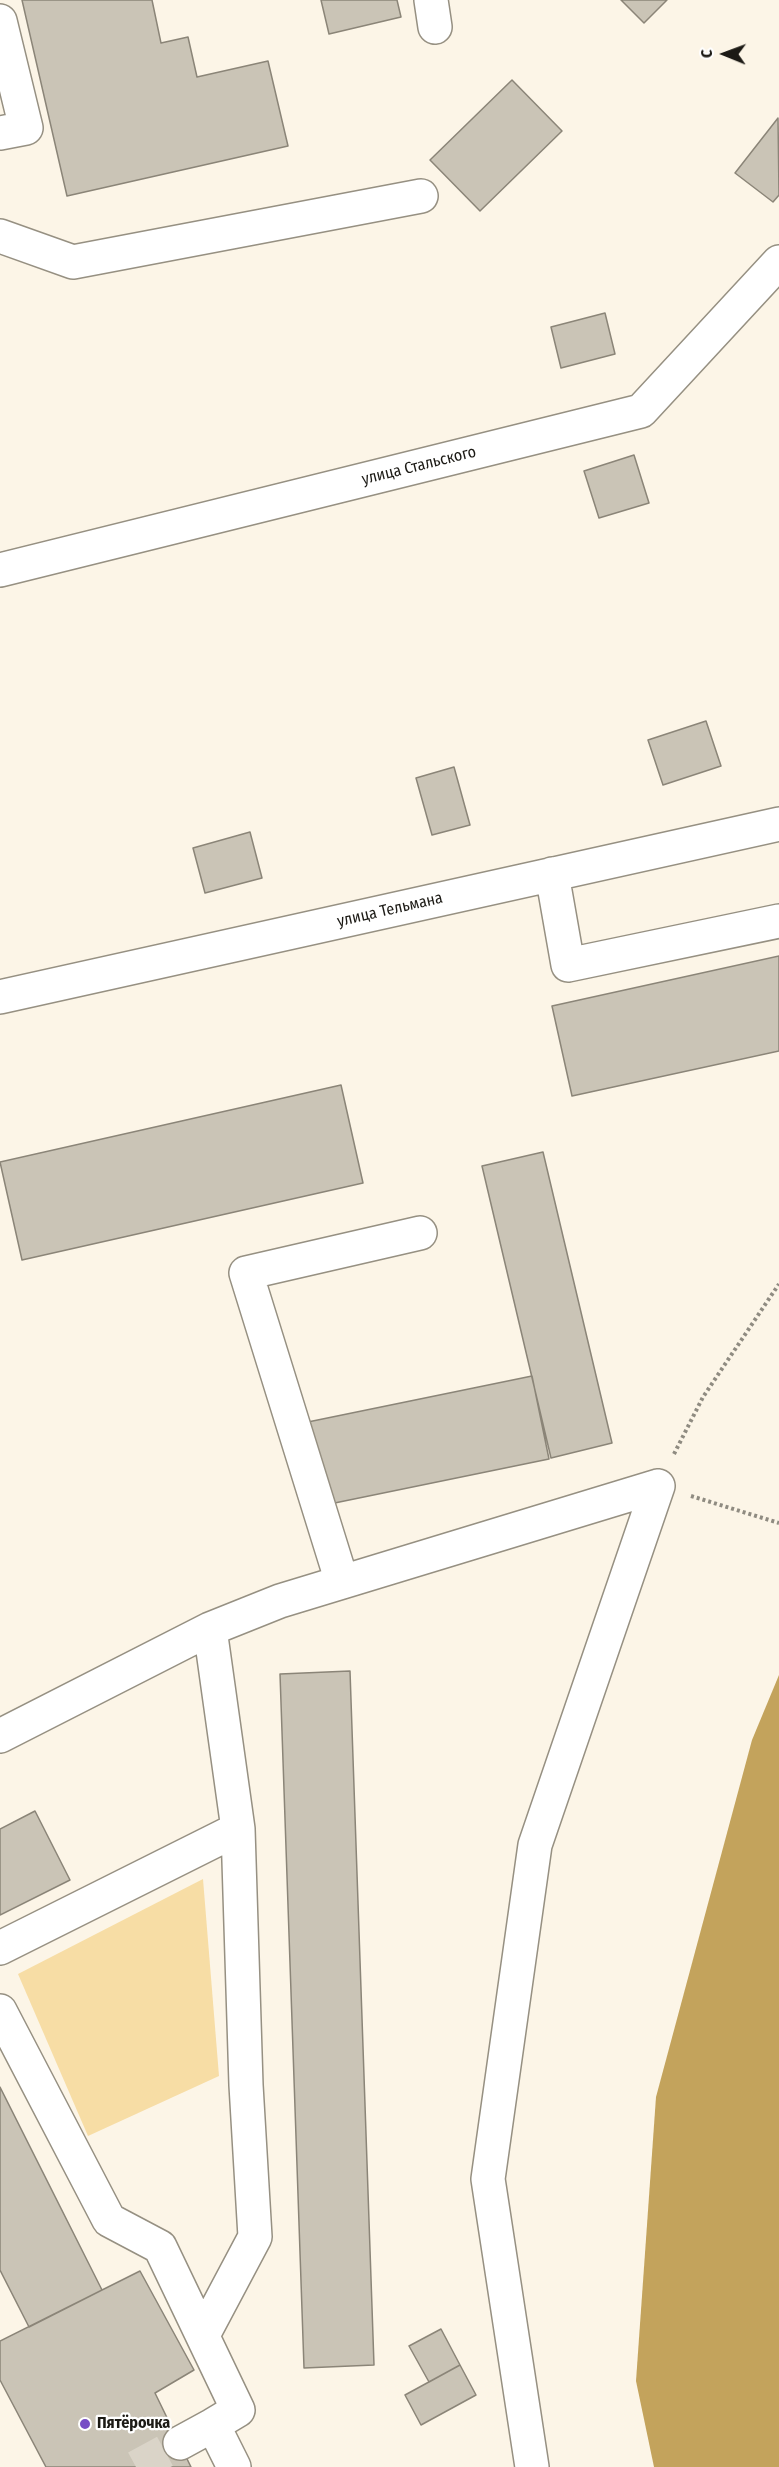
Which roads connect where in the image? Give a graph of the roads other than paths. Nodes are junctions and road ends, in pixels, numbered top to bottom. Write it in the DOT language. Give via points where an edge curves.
graph roads {
  1 [pos="0,21"];
  2 [pos="0,133"];
  3 [pos="421,196"];
  4 [pos="0,236"];
  5 [pos="779,262"];
  6 [pos="0,570"];
  7 [pos="779,824"];
  8 [pos="552,874"];
  9 [pos="779,921"];
  10 [pos="0,997"];
  11 [pos="420,1233"];
  12 [pos="342,1582"];
  13 [pos="210,1629"];
  14 [pos="0,1736"];
  15 [pos="238,1829"];
  16 [pos="0,1948"];
  17 [pos="0,2011"];
  18 [pos="203,2336"];
  19 [pos="213,2425"];
  20 [pos="180,2443"];
  21 [pos="234,2467"];
  22 [pos="532,2467"];
  1 -- 2 [label="street" via="26,128"];
  3 -- 4 [label="street" via="73,262"];
  5 -- 6 [label="street, улица Стальского" via="640,411"];
  7 -- 8 [label="street, улица Тельмана"];
  8 -- 9 [label="street" via="568,965"];
  8 -- 10 [label="street, улица Тельмана"];
  11 -- 12 [label="street" via="246,1273"];
  12 -- 13 [label="street"];
  12 -- 22 [label="street" via="658,1486 535,1845 488,2179"];
  13 -- 14 [label="street"];
  13 -- 15 [label="street"];
  15 -- 16 [label="street"];
  15 -- 18 [label="street" via="255,2237"];
  17 -- 18 [label="street" via="109,2220 160,2247"];
  18 -- 19 [label="street" via="238,2410"];
  19 -- 20 [label="street"];
  19 -- 21 [label="street"];
}
